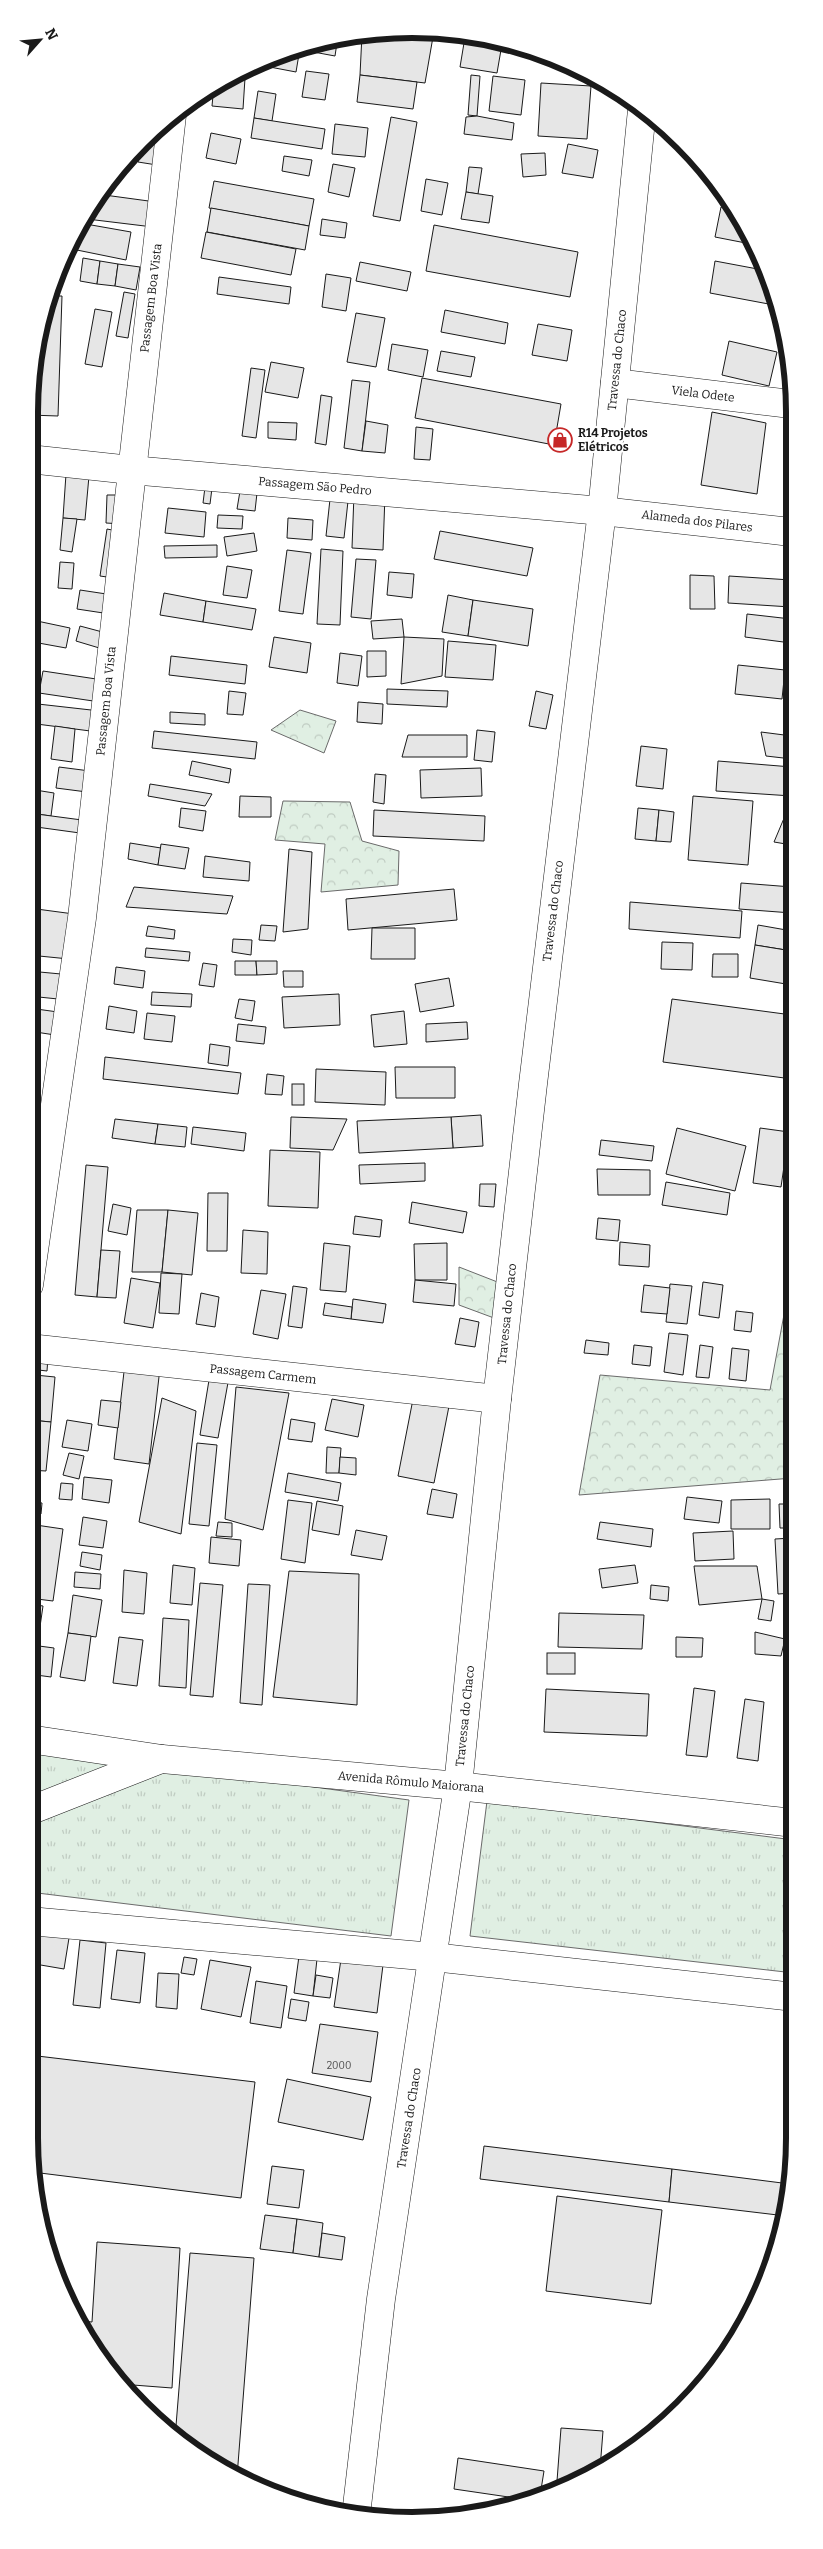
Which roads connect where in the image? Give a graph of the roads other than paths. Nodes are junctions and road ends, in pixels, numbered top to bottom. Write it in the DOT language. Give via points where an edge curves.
graph roads {
  1 [pos="641,117"];
  2 [pos="171,125"];
  3 [pos="615,383"];
  4 [pos="786,403"];
  5 [pos="38,460"];
  6 [pos="131,470"];
  7 [pos="602,511"];
  8 [pos="786,531"];
  9 [pos="38,1223"];
  10 [pos="38,1349"];
  11 [pos="497,1399"];
  12 [pos="38,1740"];
  13 [pos="162,1759"];
  14 [pos="458,1786"];
  15 [pos="38,1807"];
  16 [pos="786,1822"];
  17 [pos="38,1922"];
  18 [pos="432,1957"];
  19 [pos="786,1996"];
  20 [pos="357,2507"];
  1 -- 3 [label="street, Travessa do Chaco"];
  2 -- 6 [label="street, Passagem Boa Vista"];
  3 -- 4 [label="street, Viela Odete"];
  3 -- 7 [label="street, Travessa do Chaco"];
  5 -- 6 [label="street, Passagem São Pedro"];
  6 -- 7 [label="street, Passagem São Pedro"];
  6 -- 9 [label="street, Passagem Boa Vista" via="82,918"];
  7 -- 8 [label="street, Alameda dos Pilares"];
  7 -- 11 [label="street, Travessa do Chaco"];
  10 -- 11 [label="street, Passagem Carmem"];
  11 -- 14 [label="street, Travessa do Chaco"];
  12 -- 13 [label="street, Avenida Rômulo Maiorana"];
  13 -- 14 [label="street, Avenida Rômulo Maiorana"];
  13 -- 15 [label="street"];
  14 -- 16 [label="street, Avenida Rômulo Maiorana"];
  14 -- 18 [label="street, Travessa do Chaco"];
  17 -- 18 [label="street"];
  18 -- 19 [label="street"];
  18 -- 20 [label="street, Travessa do Chaco" via="381,2299"];
}
